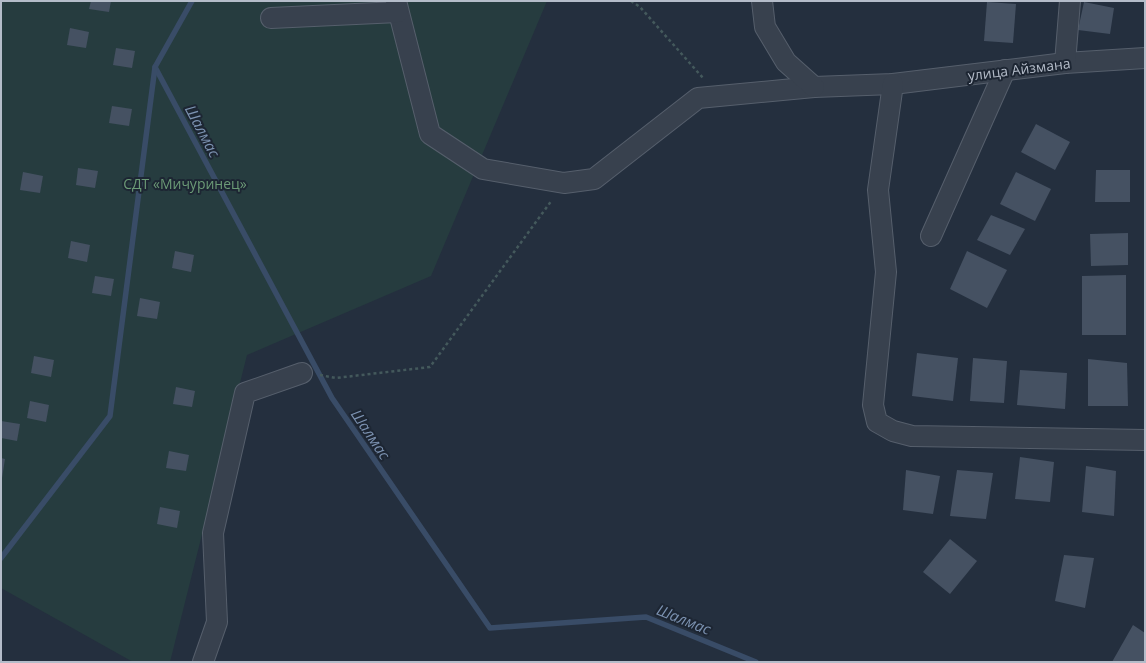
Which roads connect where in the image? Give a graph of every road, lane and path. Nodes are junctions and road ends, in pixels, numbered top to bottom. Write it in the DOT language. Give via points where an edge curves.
graph roads {
  1 [pos="631,1"];
  2 [pos="762,1"];
  3 [pos="1070,1"];
  4 [pos="397,7"];
  5 [pos="271,18"];
  6 [pos="1145,58"];
  7 [pos="1065,63"];
  8 [pos="1005,70"];
  9 [pos="893,84"];
  10 [pos="814,87"];
  11 [pos="719,96"];
  12 [pos="564,184"];
  13 [pos="931,236"];
  14 [pos="302,373"];
  15 [pos="336,378"];
  16 [pos="1145,440"];
  17 [pos="204,662"];
  1 -- 11 [label="path" via="640,7"];
  2 -- 10 [label="street" via="765,27 786,62"];
  3 -- 7 [label="street"];
  4 -- 5 [label="street"];
  4 -- 12 [label="street, улица Айзмана" via="430,134 483,169"];
  6 -- 7 [label="street, улица Айзмана"];
  7 -- 8 [label="street, улица Айзмана"];
  8 -- 9 [label="street, улица Айзмана"];
  8 -- 13 [label="street"];
  9 -- 10 [label="street, улица Айзмана"];
  9 -- 16 [label="street" via="878,190 886,272 873,405 877,422 893,431 912,436"];
  10 -- 11 [label="street, улица Айзмана"];
  11 -- 12 [label="street, улица Айзмана" via="698,98 594,179"];
  12 -- 15 [label="path" via="430,367"];
  14 -- 17 [label="street" via="245,393 213,533 217,622"];
}
